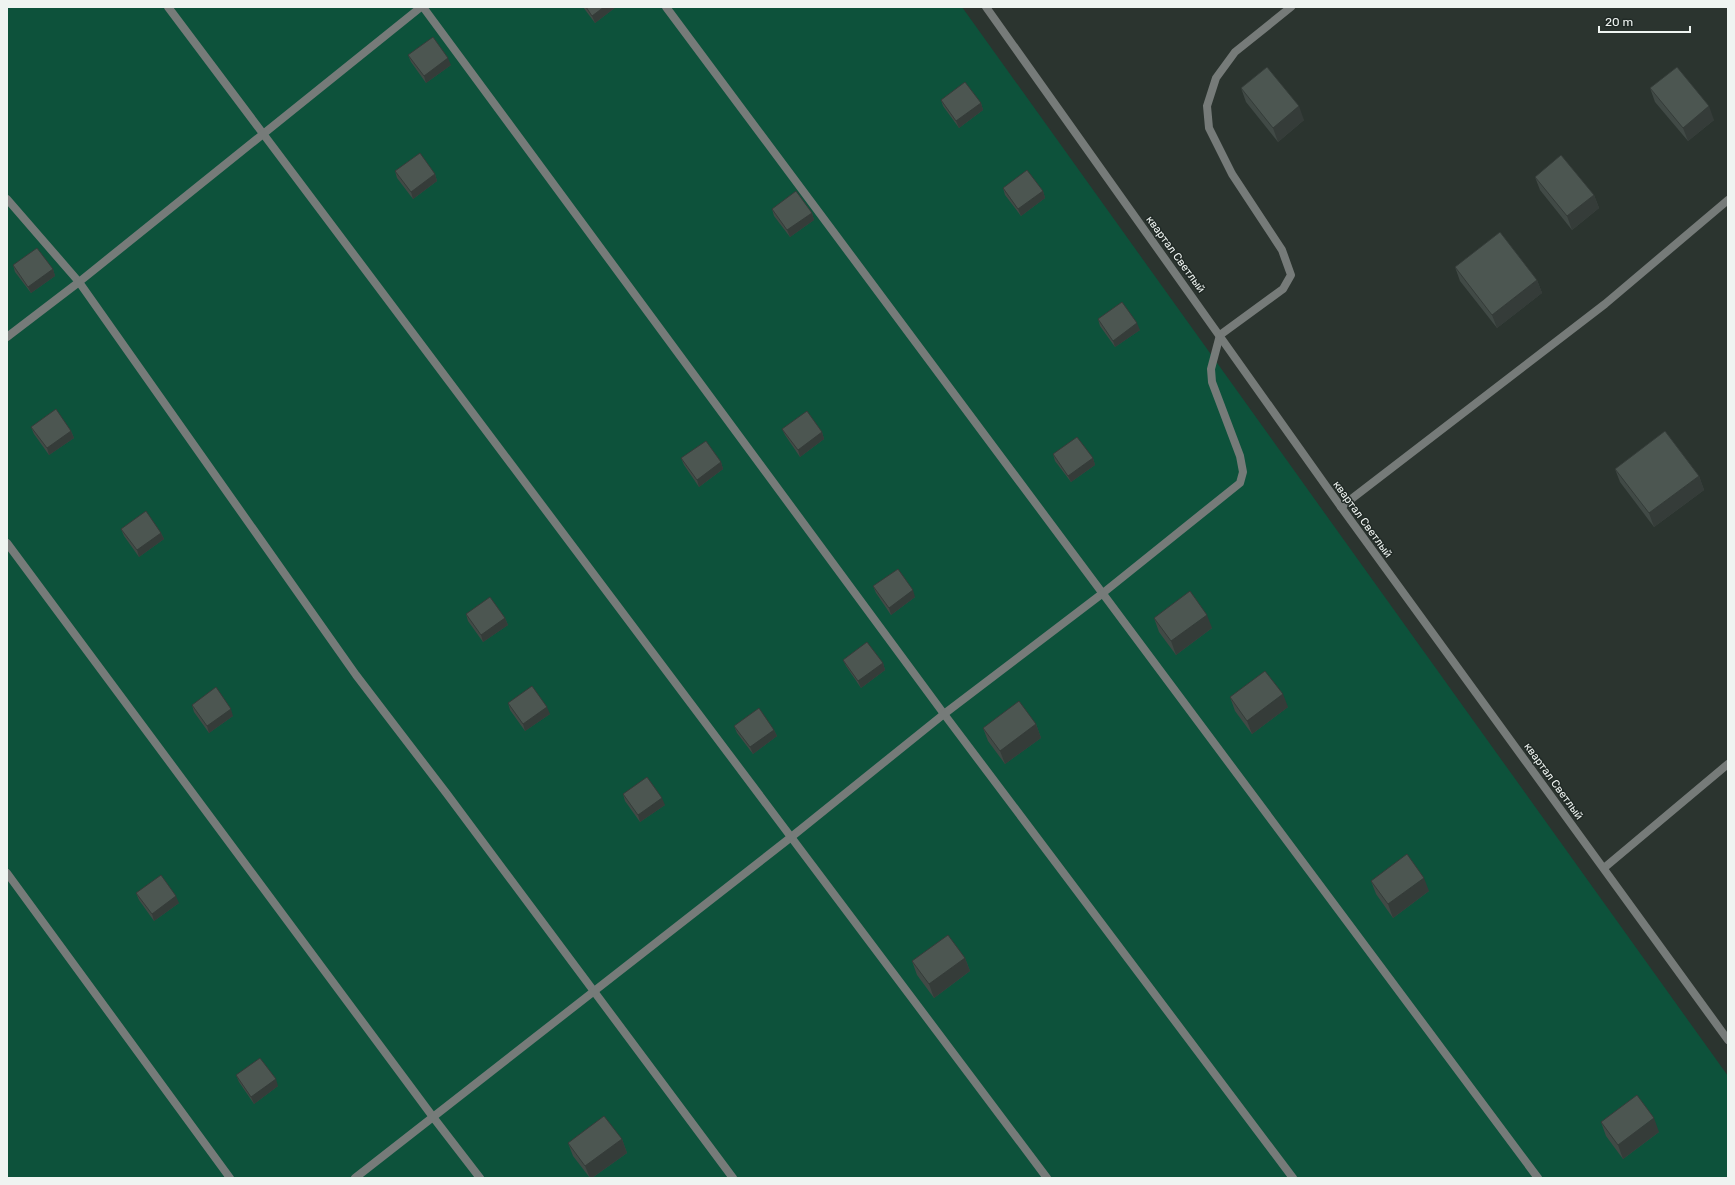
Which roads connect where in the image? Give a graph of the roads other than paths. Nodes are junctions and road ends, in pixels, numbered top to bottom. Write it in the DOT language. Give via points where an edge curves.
graph roads {
  1 [pos="168,7"];
  2 [pos="422,7"];
  3 [pos="666,7"];
  4 [pos="986,7"];
  5 [pos="1291,7"];
  6 [pos="264,134"];
  7 [pos="7,199"];
  8 [pos="1728,200"];
  9 [pos="79,282"];
  10 [pos="1220,335"];
  11 [pos="7,337"];
  12 [pos="1341,507"];
  13 [pos="7,543"];
  14 [pos="1103,593"];
  15 [pos="944,714"];
  16 [pos="1728,764"];
  17 [pos="790,838"];
  18 [pos="1604,868"];
  19 [pos="7,873"];
  20 [pos="593,992"];
  21 [pos="1728,1040"];
  22 [pos="433,1117"];
  23 [pos="230,1178"];
  24 [pos="355,1178"];
  25 [pos="480,1178"];
  26 [pos="733,1178"];
  27 [pos="1047,1178"];
  28 [pos="1293,1178"];
  29 [pos="1538,1178"];
  1 -- 6 [label="street"];
  2 -- 6 [label="street"];
  2 -- 15 [label="street"];
  3 -- 14 [label="street"];
  4 -- 10 [label="street, квартал Светлый"];
  5 -- 10 [label="street" via="1235,52 1216,78 1206,106 1209,128 1232,174 1282,250 1291,275 1283,289"];
  6 -- 9 [label="street"];
  6 -- 17 [label="street"];
  7 -- 9 [label="street"];
  8 -- 12 [label="street" via="1605,304"];
  9 -- 11 [label="street"];
  9 -- 20 [label="street" via="356,676"];
  10 -- 12 [label="street, квартал Светлый"];
  10 -- 14 [label="street" via="1211,369 1212,382 1240,456 1243,472 1240,483"];
  12 -- 18 [label="street, квартал Светлый"];
  13 -- 22 [label="street"];
  14 -- 15 [label="street"];
  14 -- 29 [label="street"];
  15 -- 17 [label="street"];
  15 -- 28 [label="street"];
  16 -- 18 [label="street"];
  17 -- 20 [label="street"];
  17 -- 27 [label="street"];
  18 -- 21 [label="street, квартал Светлый"];
  19 -- 23 [label="street"];
  20 -- 22 [label="street"];
  20 -- 26 [label="street"];
  22 -- 24 [label="street"];
  22 -- 25 [label="street"];
}
